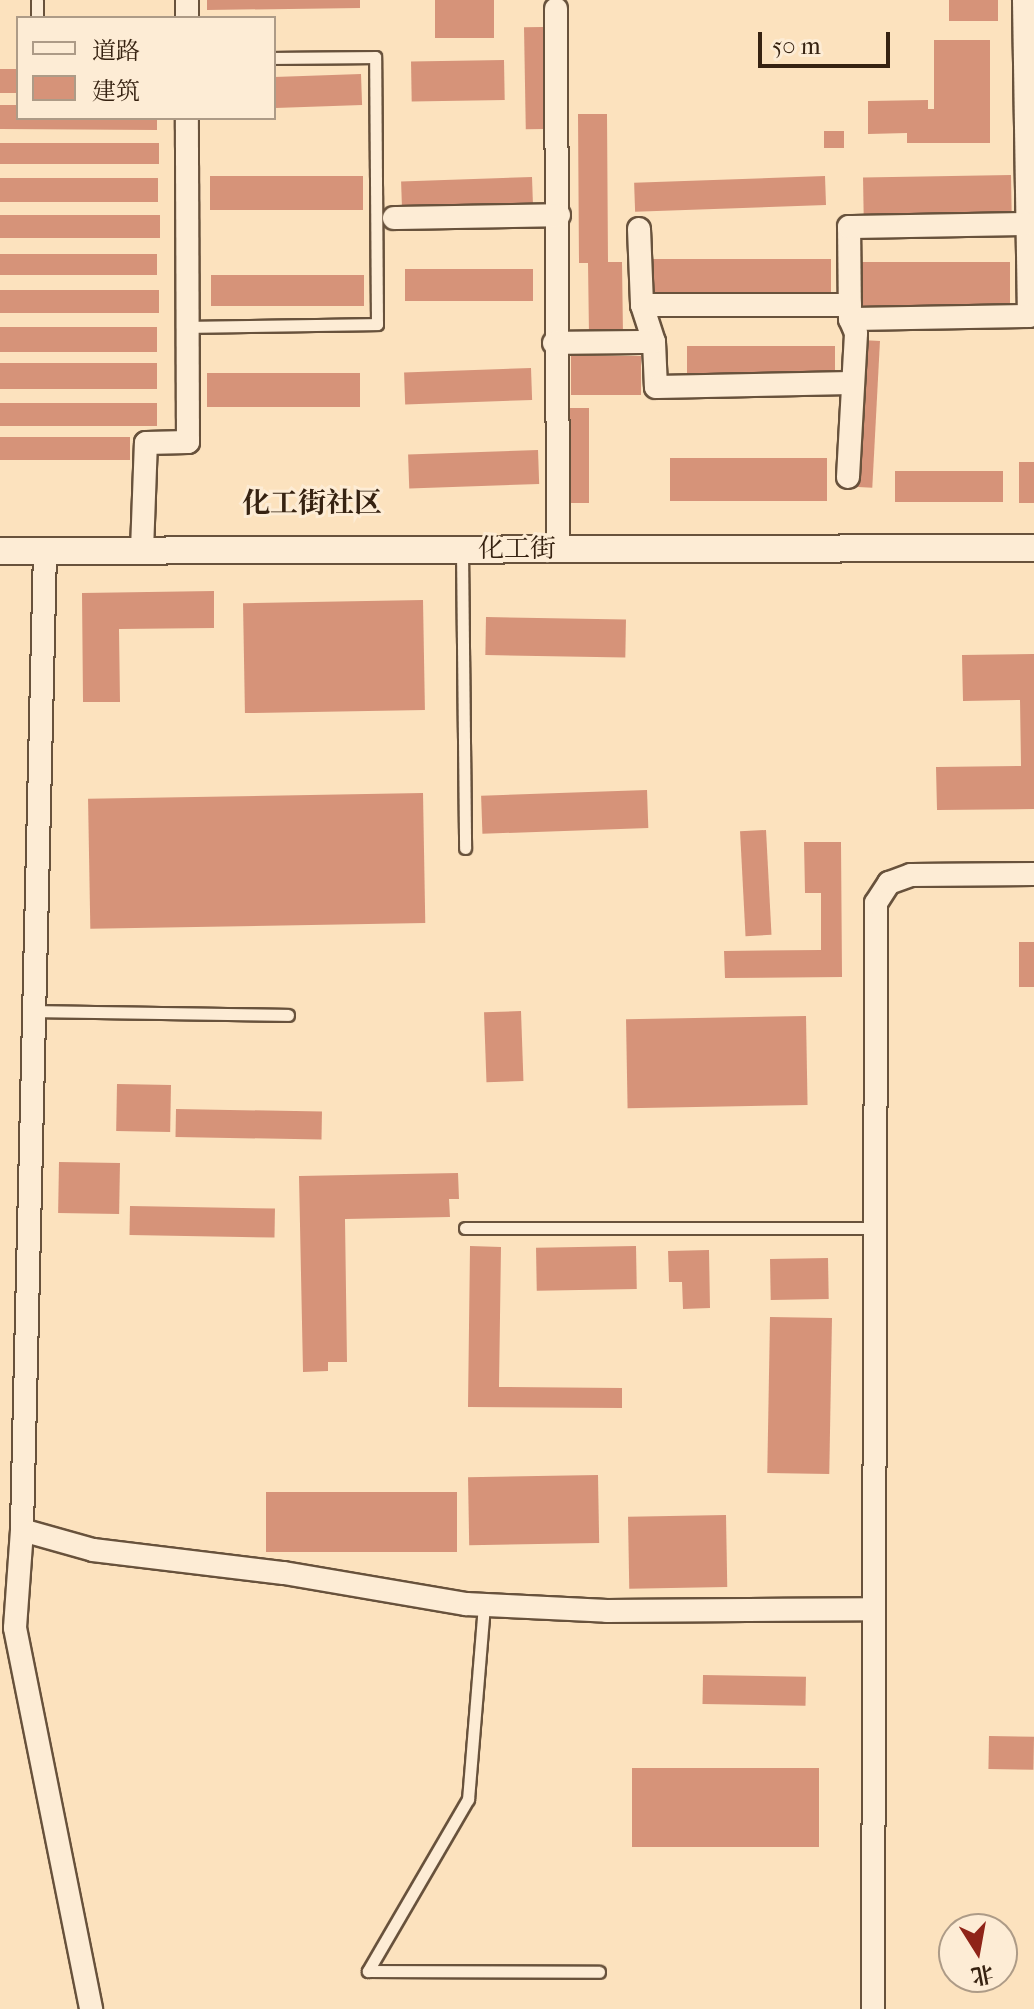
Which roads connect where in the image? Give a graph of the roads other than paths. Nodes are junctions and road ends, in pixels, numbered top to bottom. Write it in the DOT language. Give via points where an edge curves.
graph roads {
  1 [pos="1024,0"];
  2 [pos="556,9"];
  3 [pos="276,58"];
  4 [pos="187,120"];
  5 [pos="559,215"];
  6 [pos="394,218"];
  7 [pos="1027,224"];
  8 [pos="639,229"];
  9 [pos="642,305"];
  10 [pos="850,312"];
  11 [pos="188,327"];
  12 [pos="654,342"];
  13 [pos="554,343"];
  14 [pos="852,383"];
  15 [pos="848,477"];
  16 [pos="1034,548"];
  17 [pos="462,549"];
  18 [pos="558,549"];
  19 [pos="142,550"];
  20 [pos="0,551"];
  21 [pos="45,551"];
  22 [pos="465,848"];
  23 [pos="1034,874"];
  24 [pos="34,1011"];
  25 [pos="288,1015"];
  26 [pos="465,1228"];
  27 [pos="874,1228"];
  28 [pos="22,1530"];
  29 [pos="484,1605"];
  30 [pos="873,1609"];
  31 [pos="599,1972"];
  32 [pos="91,2009"];
  33 [pos="873,2009"];
  1 -- 7 [label="street"];
  2 -- 5 [label="street"];
  3 -- 11 [label="lane" via="375,57 377,324"];
  4 -- 11 [label="street"];
  5 -- 6 [label="street"];
  5 -- 13 [label="street" via="560,326"];
  7 -- 10 [label="street" via="849,227"];
  7 -- 10 [label="street" via="1029,316"];
  8 -- 9 [label="street"];
  9 -- 10 [label="street"];
  9 -- 12 [label="street"];
  10 -- 14 [label="street" via="856,333"];
  11 -- 19 [label="street" via="188,442 146,443"];
  12 -- 13 [label="street"];
  12 -- 14 [label="street" via="656,387"];
  13 -- 18 [label="street"];
  14 -- 15 [label="street"];
  16 -- 18 [label="street, 化工街"];
  17 -- 18 [label="street, 化工街"];
  17 -- 19 [label="street, 化工街"];
  17 -- 22 [label="lane"];
  19 -- 21 [label="street, 化工街"];
  20 -- 21 [label="street, 化工街"];
  21 -- 24 [label="street"];
  23 -- 27 [label="street" via="911,875 880,892 875,915"];
  24 -- 25 [label="lane"];
  24 -- 28 [label="street"];
  26 -- 27 [label="lane"];
  27 -- 30 [label="street"];
  28 -- 29 [label="street" via="93,1550"];
  28 -- 32 [label="street" via="15,1628"];
  29 -- 30 [label="street" via="607,1611"];
  29 -- 31 [label="lane" via="468,1799 368,1971"];
  30 -- 33 [label="street"];
}
